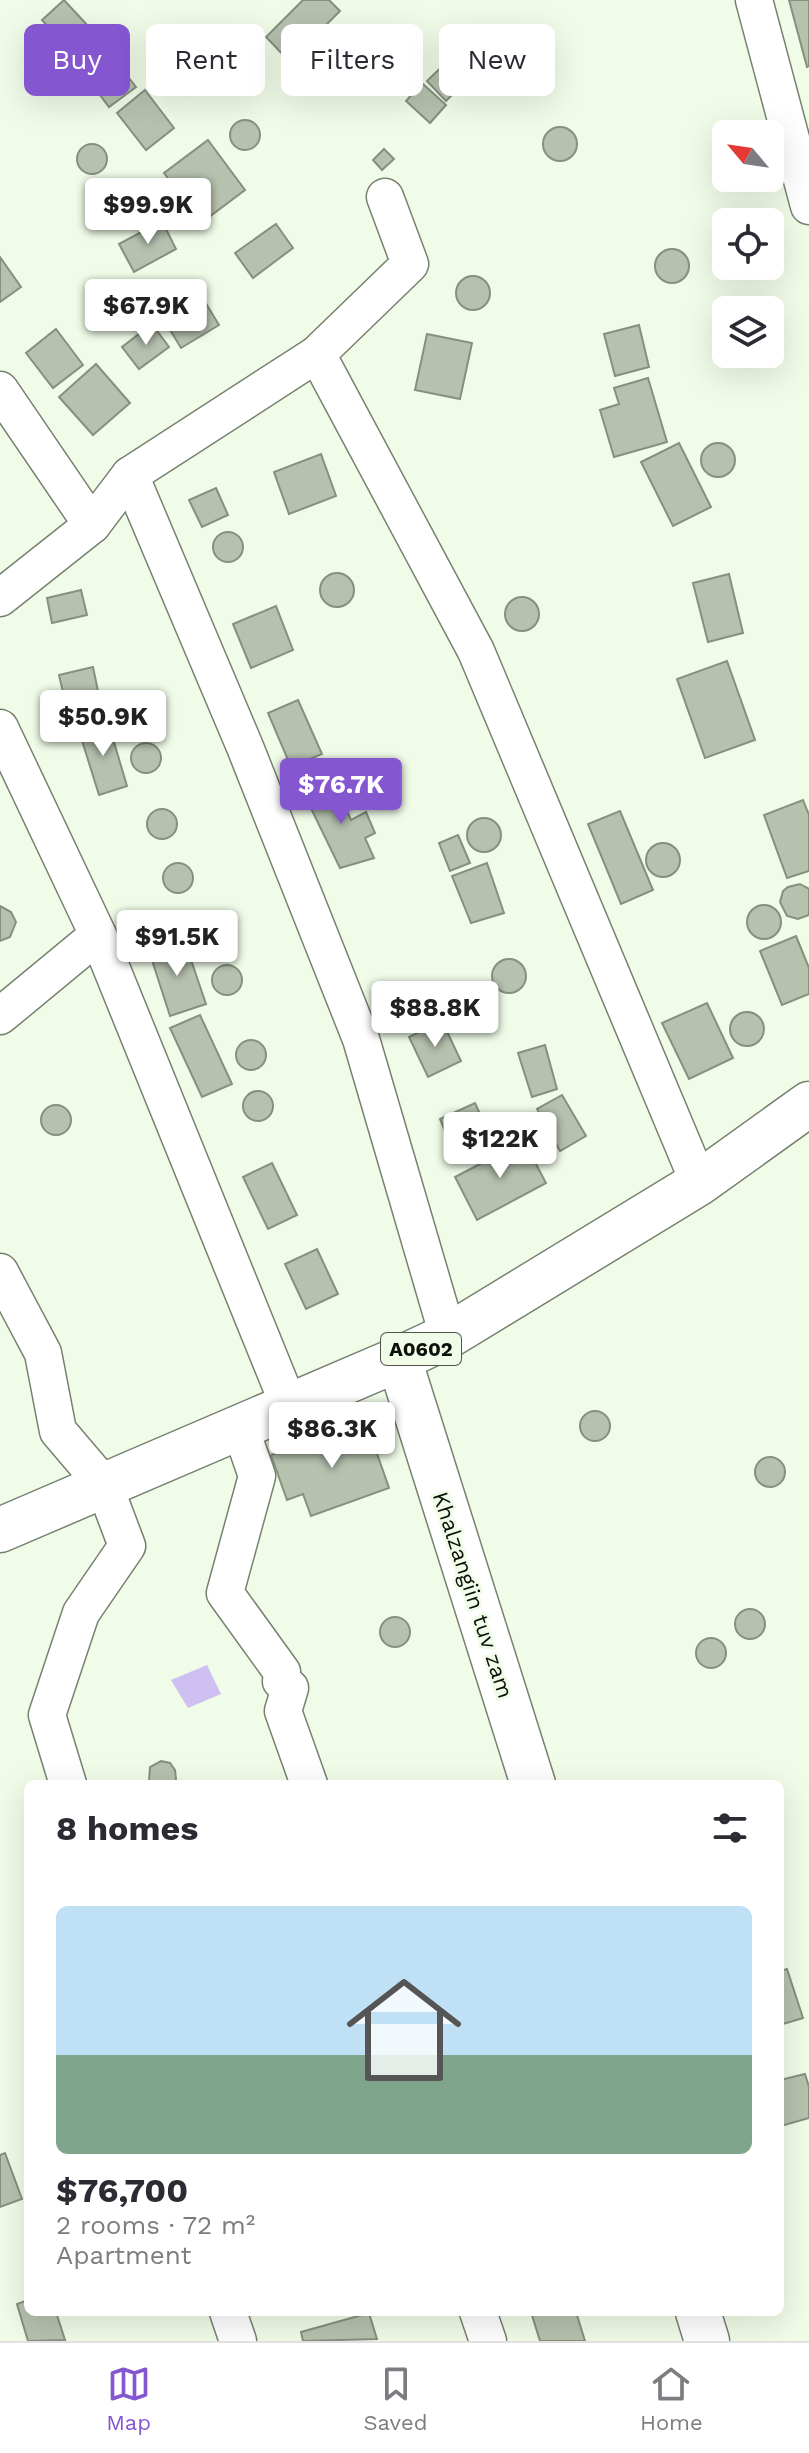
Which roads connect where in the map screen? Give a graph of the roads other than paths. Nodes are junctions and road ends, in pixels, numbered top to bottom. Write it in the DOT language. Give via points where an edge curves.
graph roads {
  1 [pos="754,0"];
  2 [pos="385,197"];
  3 [pos="809,206"];
  4 [pos="317,354"];
  5 [pos="0,390"];
  6 [pos="130,475"];
  7 [pos="92,525"];
  8 [pos="0,598"];
  9 [pos="0,728"];
  10 [pos="98,935"];
  11 [pos="0,1016"];
  12 [pos="809,1104"];
  13 [pos="699,1183"];
  14 [pos="0,1272"];
  15 [pos="448,1336"];
  16 [pos="399,1359"];
  17 [pos="289,1406"];
  18 [pos="240,1427"];
  19 [pos="104,1485"];
  20 [pos="0,1530"];
  21 [pos="67,1780"];
  22 [pos="308,1780"];
  23 [pos="532,1780"];
  24 [pos="229,2316"];
  25 [pos="479,2316"];
  26 [pos="699,2316"];
  27 [pos="238,2341"];
  28 [pos="488,2341"];
  29 [pos="707,2341"];
  1 -- 3 [label="street"];
  2 -- 4 [label="street" via="410,264"];
  4 -- 6 [label="street"];
  4 -- 13 [label="street" via="476,651"];
  5 -- 7 [label="street"];
  6 -- 7 [label="street"];
  6 -- 15 [label="street" via="361,1039"];
  7 -- 8 [label="street"];
  9 -- 10 [label="street"];
  10 -- 11 [label="street"];
  10 -- 17 [label="street"];
  12 -- 13 [label="main road, A0602"];
  13 -- 15 [label="main road, A0602"];
  14 -- 19 [label="street" via="43,1353 58,1431"];
  15 -- 16 [label="main road, A0602"];
  16 -- 17 [label="main road, A0602"];
  16 -- 23 [label="main road, Khalzangiin tuv zam"];
  17 -- 18 [label="main road, A0602"];
  18 -- 19 [label="main road, A0602"];
  18 -- 22 [label="street" via="257,1476 225,1593 290,1688 283,1711"];
  19 -- 20 [label="main road, A0602"];
  19 -- 21 [label="street" via="127,1546 81,1613 47,1715"];
  24 -- 27 [label="street"];
  25 -- 28 [label="street"];
  26 -- 29 [label="main road"];
}
